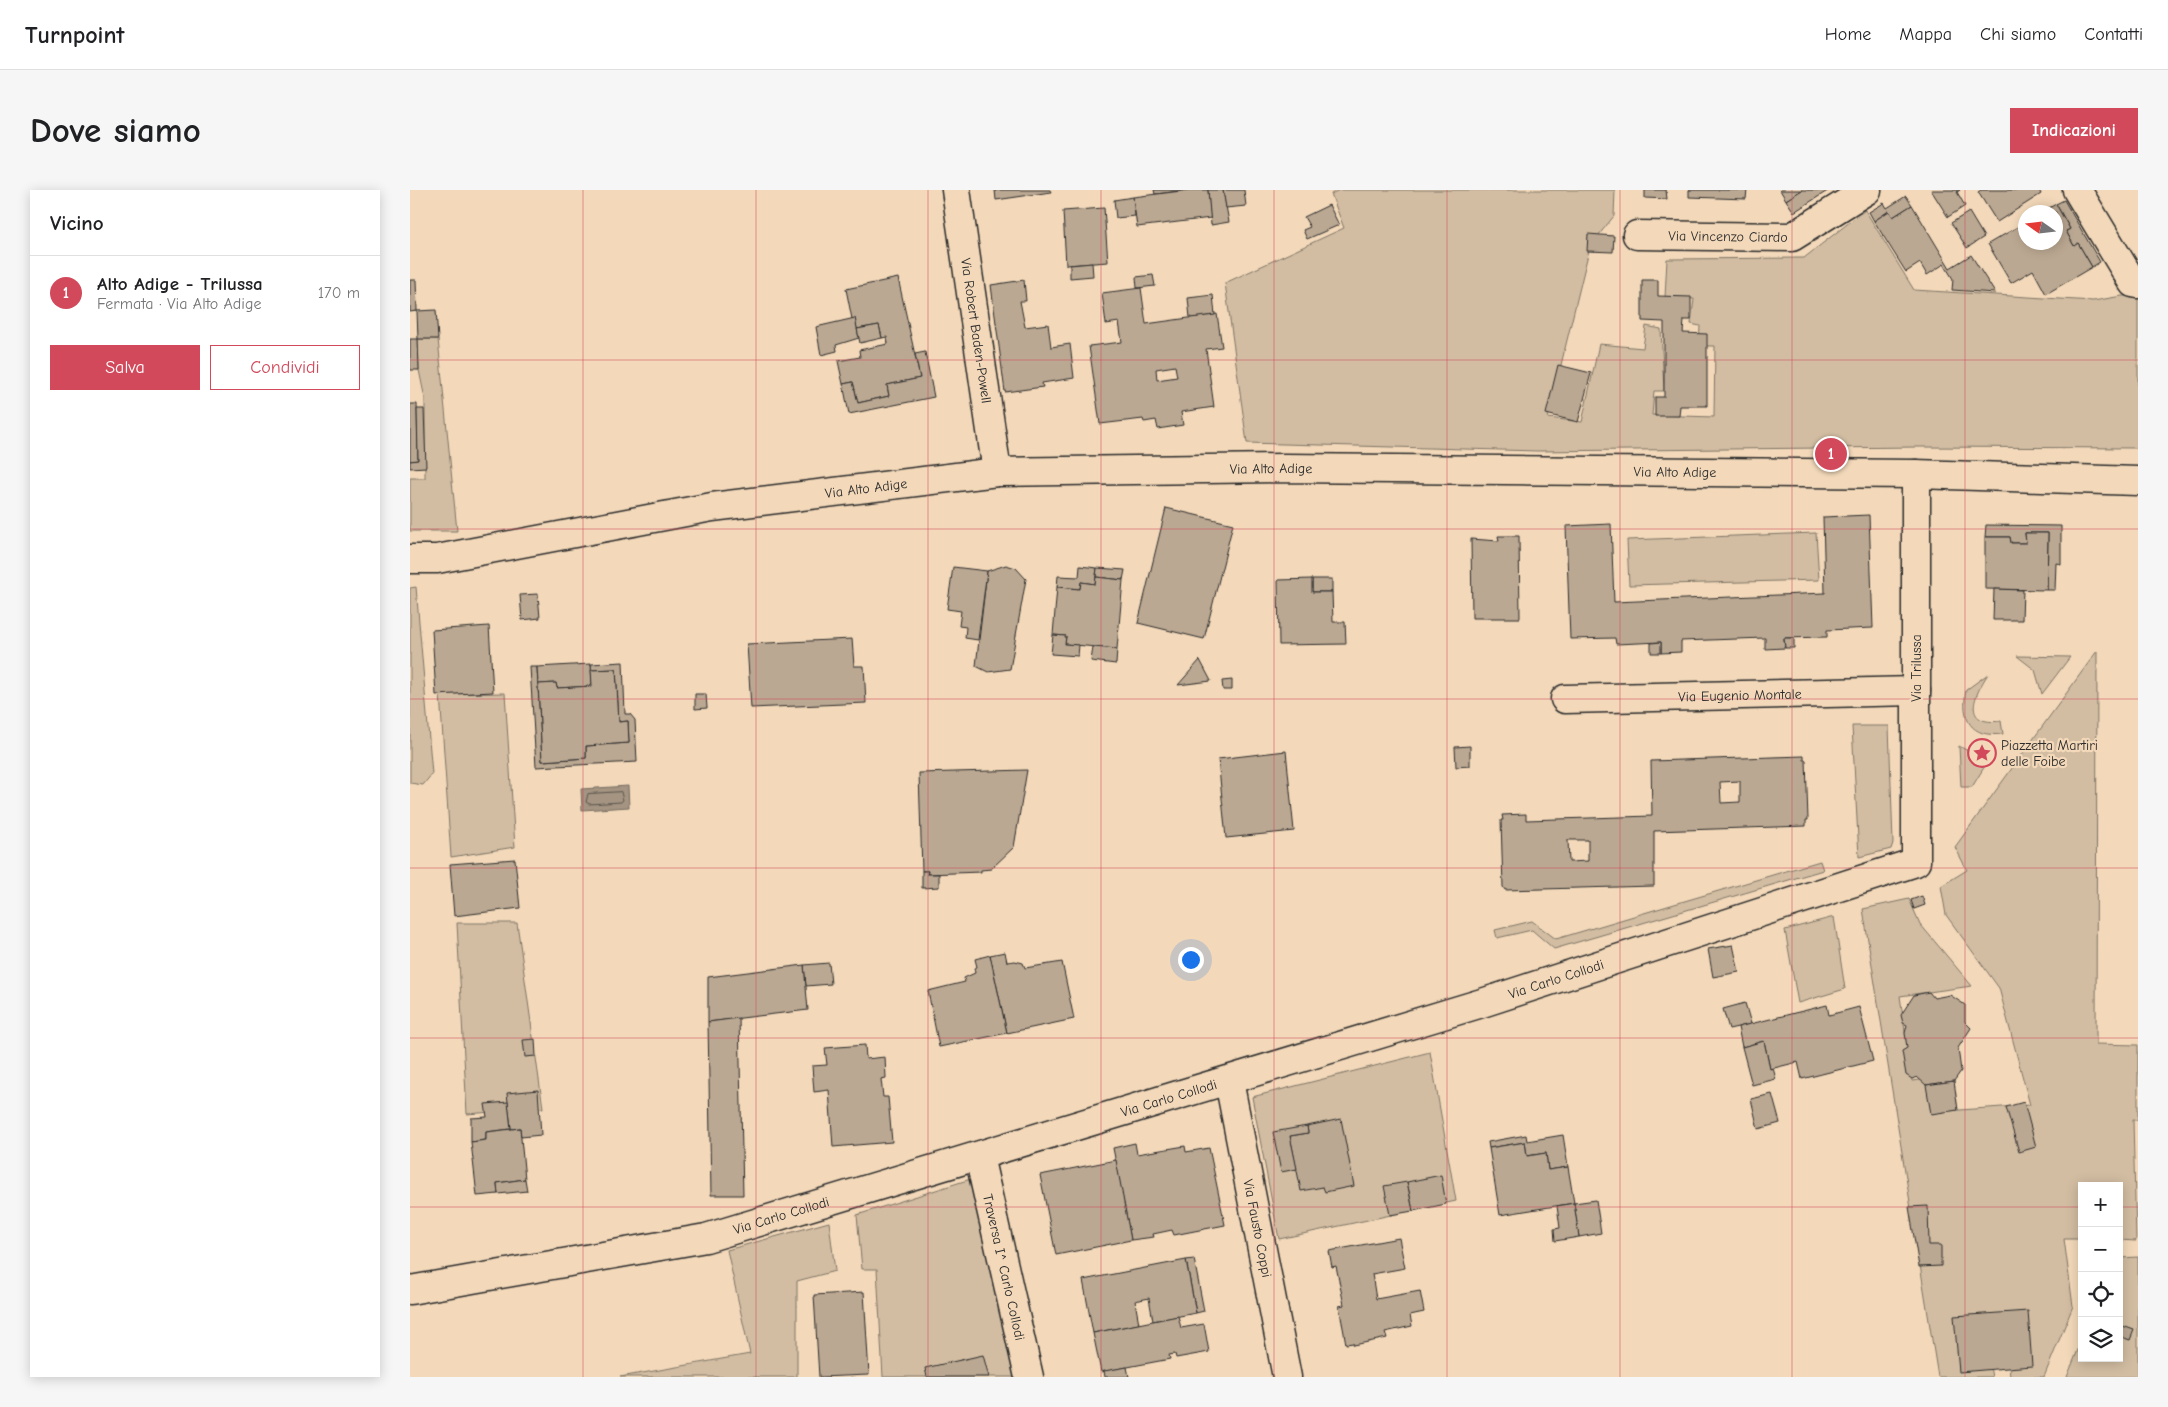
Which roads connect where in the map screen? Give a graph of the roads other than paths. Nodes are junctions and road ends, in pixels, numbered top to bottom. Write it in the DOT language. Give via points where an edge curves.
graph roads {
  1 [pos="956,190"];
  2 [pos="1867,190"];
  3 [pos="2077,190"];
  4 [pos="1637,235"];
  5 [pos="2138,284"];
  6 [pos="997,472"];
  7 [pos="1916,474"];
  8 [pos="2138,481"];
  9 [pos="410,558"];
  10 [pos="1916,691"];
  11 [pos="1565,699"];
  12 [pos="1916,862"];
  13 [pos="1229,1080"];
  14 [pos="979,1156"];
  15 [pos="410,1290"];
  16 [pos="1030,1377"];
  17 [pos="1287,1377"];
  1 -- 6 [label="street, Via Robert Baden-Powell"];
  2 -- 4 [label="street, Via Vincenzo Ciardo" via="1792,237"];
  3 -- 5 [label="street" via="2133,283"];
  6 -- 7 [label="street, Via Alto Adige" via="1284,468"];
  6 -- 9 [label="street, Via Alto Adige" via="712,507 437,559"];
  7 -- 8 [label="street, Via Alto Adige"];
  7 -- 10 [label="street, Via Trilussa"];
  10 -- 11 [label="street, Via Eugenio Montale"];
  10 -- 12 [label="street, Via Trilussa"];
  12 -- 13 [label="street, Via Carlo Collodi" via="1482,1003"];
  13 -- 14 [label="street, Via Carlo Collodi"];
  13 -- 17 [label="street, Via Fausto Coppi"];
  14 -- 15 [label="street, Via Carlo Collodi" via="706,1238"];
  14 -- 16 [label="street, Traversa I^ Carlo Collodi"];
}
